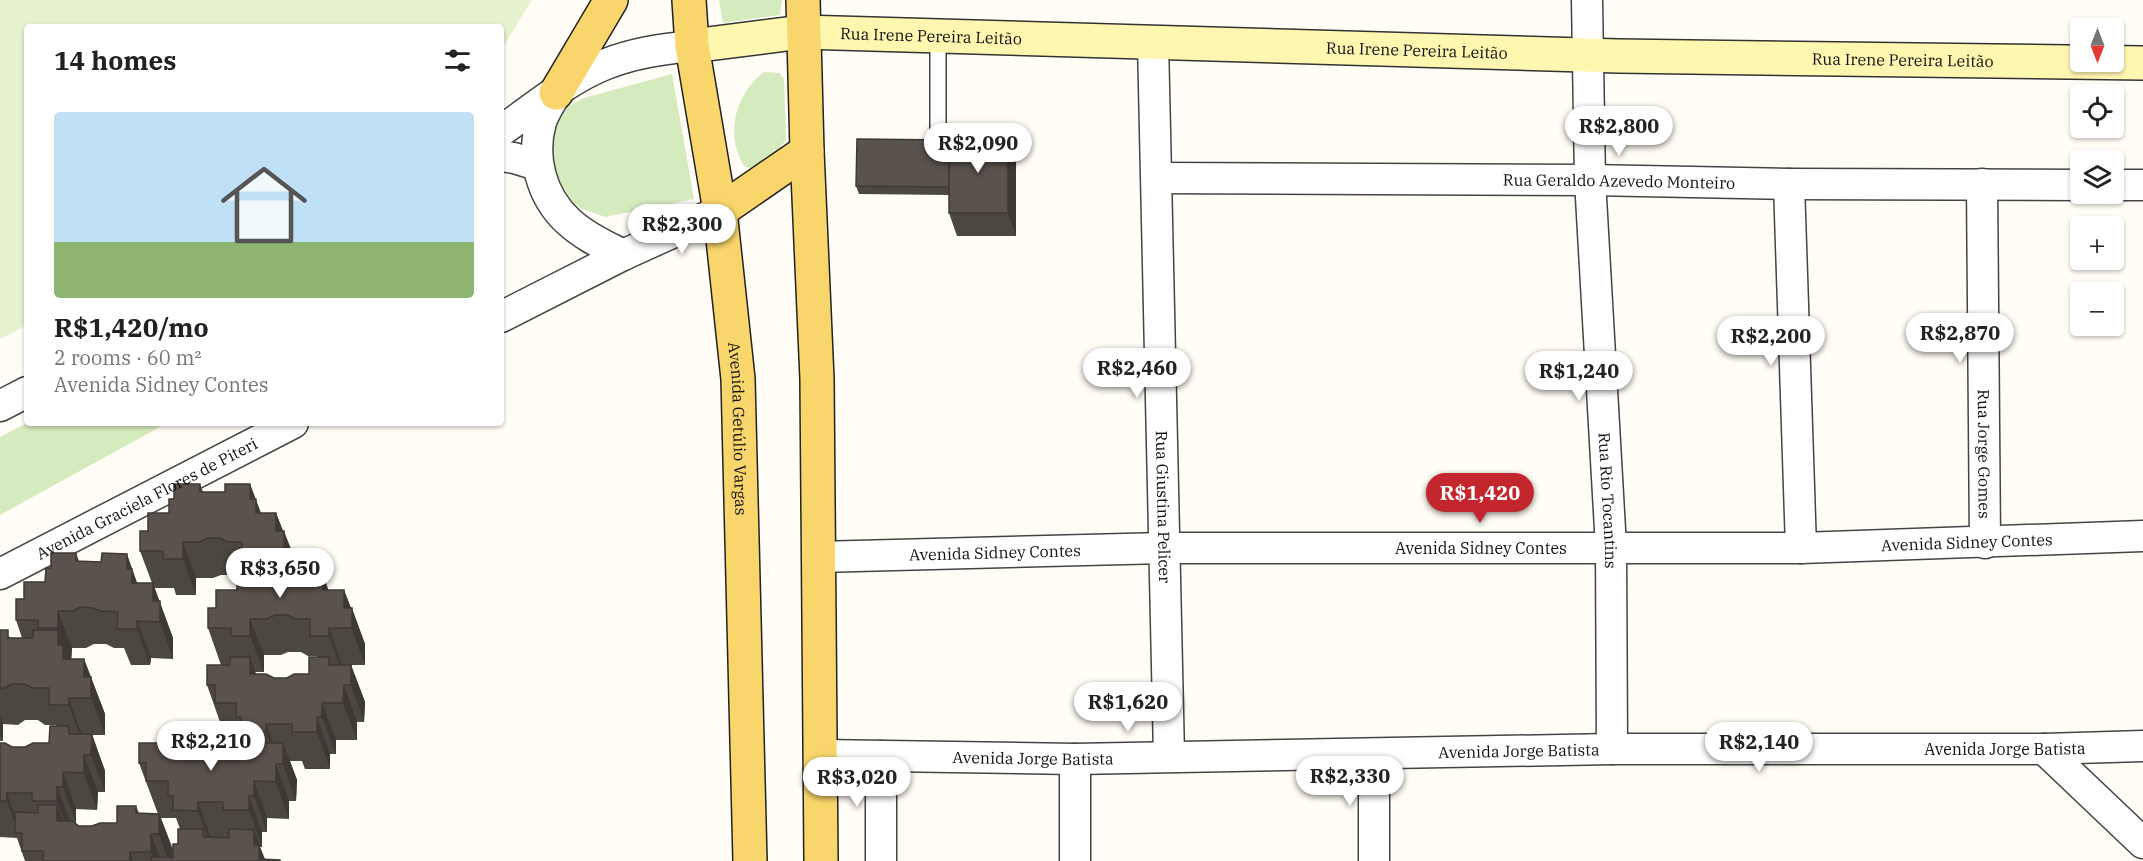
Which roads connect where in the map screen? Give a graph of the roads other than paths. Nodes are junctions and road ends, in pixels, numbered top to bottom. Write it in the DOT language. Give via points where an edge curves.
graph roads {
  1 [pos="610,0"];
  2 [pos="689,0"];
  3 [pos="1587,0"];
  4 [pos="802,16"];
  5 [pos="938,36"];
  6 [pos="1153,42"];
  7 [pos="692,46"];
  8 [pos="1587,55"];
  9 [pos="2143,63"];
  10 [pos="556,93"];
  11 [pos="504,128"];
  12 [pos="938,139"];
  13 [pos="807,151"];
  14 [pos="504,156"];
  15 [pos="537,165"];
  16 [pos="1157,178"];
  17 [pos="1590,180"];
  18 [pos="1789,184"];
  19 [pos="1982,184"];
  20 [pos="2070,185"];
  21 [pos="2124,185"];
  22 [pos="2143,185"];
  23 [pos="720,211"];
  24 [pos="623,255"];
  25 [pos="504,315"];
  26 [pos="24,394"];
  27 [pos="0,406"];
  28 [pos="286,426"];
  29 [pos="2143,536"];
  30 [pos="1985,543"];
  31 [pos="1611,547"];
  32 [pos="1164,548"];
  33 [pos="1801,548"];
  34 [pos="818,557"];
  35 [pos="0,574"];
  36 [pos="2143,746"];
  37 [pos="1612,749"];
  38 [pos="2044,749"];
  39 [pos="1374,754"];
  40 [pos="821,755"];
  41 [pos="881,756"];
  42 [pos="1169,756"];
  43 [pos="1075,759"];
  44 [pos="2143,843"];
  45 [pos="750,861"];
  46 [pos="821,861"];
  47 [pos="882,861"];
  48 [pos="1075,861"];
  49 [pos="1374,861"];
  1 -- 10 [label="main road"];
  2 -- 7 [label="main road, Avenida Getúlio Vargas"];
  3 -- 8 [label="street, Rua Rio Tocantins"];
  4 -- 5 [label="street, Rua Irene Pereira Leitão"];
  4 -- 7 [label="street, Rua Irene Pereira Leitão"];
  4 -- 13 [label="main road"];
  5 -- 6 [label="street, Rua Irene Pereira Leitão"];
  5 -- 12 [label="lane"];
  6 -- 8 [label="street, Rua Irene Pereira Leitão"];
  6 -- 16 [label="street, Rua Giustina Pelicer"];
  7 -- 10 [label="street" via="656,49 605,65"];
  7 -- 23 [label="main road, Avenida Getúlio Vargas"];
  8 -- 9 [label="street, Rua Irene Pereira Leitão"];
  8 -- 17 [label="street, Rua Rio Tocantins"];
  10 -- 11 [label="street"];
  10 -- 15 [label="street" via="542,121"];
  13 -- 23 [label="main road"];
  13 -- 34 [label="main road" via="817,379"];
  14 -- 15 [label="street"];
  15 -- 24 [label="street" via="548,194 566,220"];
  16 -- 17 [label="street, Rua Geraldo Azevedo Monteiro"];
  16 -- 32 [label="street, Rua Giustina Pelicer"];
  17 -- 18 [label="street, Rua Geraldo Azevedo Monteiro"];
  17 -- 31 [label="street, Rua Rio Tocantins"];
  18 -- 19 [label="street, Rua Geraldo Azevedo Monteiro"];
  18 -- 33 [label="street"];
  19 -- 20 [label="street, Rua Geraldo Azevedo Monteiro"];
  19 -- 30 [label="street, Rua Jorge Gomes"];
  21 -- 22 [label="street"];
  23 -- 24 [label="street"];
  23 -- 45 [label="main road, Avenida Getúlio Vargas" via="738,379"];
  24 -- 25 [label="street"];
  26 -- 27 [label="street"];
  28 -- 35 [label="street, Avenida Graciela Flores de Piteri"];
  29 -- 30 [label="street, Avenida Sidney Contes"];
  30 -- 33 [label="street, Avenida Sidney Contes"];
  31 -- 32 [label="street, Avenida Sidney Contes"];
  31 -- 33 [label="street, Avenida Sidney Contes"];
  31 -- 37 [label="street, Rua Rio Tocantins"];
  32 -- 34 [label="street, Avenida Sidney Contes"];
  32 -- 42 [label="street, Rua Giustina Pelicer"];
  34 -- 40 [label="main road"];
  36 -- 38 [label="street, Avenida Jorge Batista"];
  37 -- 38 [label="street, Avenida Jorge Batista"];
  37 -- 39 [label="street, Avenida Jorge Batista"];
  38 -- 44 [label="street"];
  39 -- 42 [label="street, Avenida Jorge Batista"];
  39 -- 49 [label="street"];
  40 -- 41 [label="street, Avenida Jorge Batista"];
  40 -- 46 [label="main road"];
  41 -- 43 [label="street, Avenida Jorge Batista"];
  41 -- 47 [label="street"];
  42 -- 43 [label="street, Avenida Jorge Batista"];
  43 -- 48 [label="street"];
}
